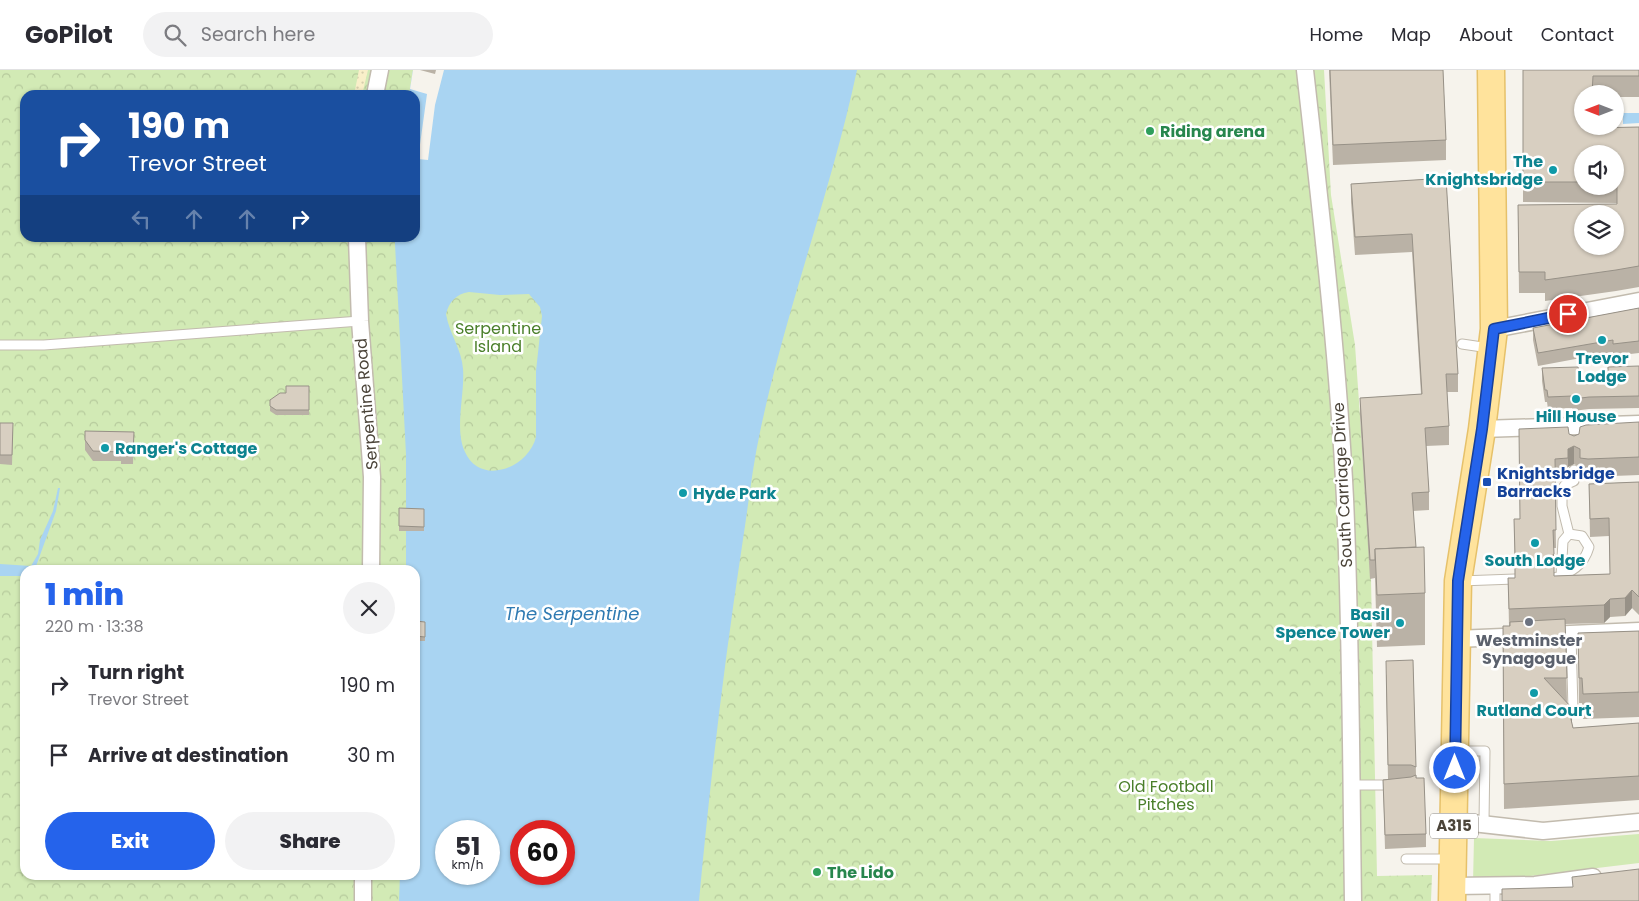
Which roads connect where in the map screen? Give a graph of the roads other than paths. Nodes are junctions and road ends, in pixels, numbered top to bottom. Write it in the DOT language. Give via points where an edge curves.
graph roads {
  1 [pos="380,70"];
  2 [pos="1305,70"];
  3 [pos="1490,70"];
  4 [pos="376,90"];
  5 [pos="357,242"];
  6 [pos="1639,301"];
  7 [pos="360,321"];
  8 [pos="1493,338"];
  9 [pos="1462,344"];
  10 [pos="0,345"];
  11 [pos="1639,424"];
  12 [pos="1482,429"];
  13 [pos="1574,470"];
  14 [pos="1569,534"];
  15 [pos="371,565"];
  16 [pos="1515,579"];
  17 [pos="1458,581"];
  18 [pos="1639,631"];
  19 [pos="1571,635"];
  20 [pos="1456,639"];
  21 [pos="1573,710"];
  22 [pos="1455,751"];
  23 [pos="1352,785"];
  24 [pos="1402,785"];
  25 [pos="1455,821"];
  26 [pos="1484,822"];
  27 [pos="1639,822"];
  28 [pos="1406,859"];
  29 [pos="1454,859"];
  30 [pos="1610,874"];
  31 [pos="363,880"];
  32 [pos="1453,894"];
  33 [pos="1495,894"];
  34 [pos="363,901"];
  35 [pos="1353,901"];
  1 -- 4 [label="street"];
  2 -- 23 [label="street, South Carriage Drive" via="1340,418"];
  3 -- 8 [label="main road, A315"];
  5 -- 7 [label="street, Serpentine Road"];
  6 -- 8 [label="street"];
  7 -- 10 [label="lane" via="44,345"];
  7 -- 15 [label="street, Serpentine Road" via="372,477"];
  8 -- 9 [label="lane"];
  8 -- 12 [label="main road, A315"];
  11 -- 12 [label="street" via="1574,431"];
  12 -- 17 [label="main road, A315"];
  13 -- 14 [label="lane" via="1574,481 1565,485 1561,496"];
  14 -- 14 [label="lane" via="1582,536 1589,548 1581,565 1557,577 1561,547"];
  16 -- 17 [label="lane"];
  17 -- 20 [label="main road, A315"];
  18 -- 19 [label="street"];
  19 -- 20 [label="street"];
  19 -- 21 [label="lane"];
  20 -- 22 [label="main road, A315"];
  22 -- 25 [label="main road, A315"];
  22 -- 26 [label="lane" via="1485,751"];
  23 -- 24 [label="lane"];
  23 -- 35 [label="street, South Carriage Drive"];
  25 -- 26 [label="street"];
  25 -- 29 [label="main road, A315"];
  26 -- 27 [label="street" via="1518,830 1543,831"];
  28 -- 29 [label="lane"];
  29 -- 32 [label="main road, A315"];
  30 -- 33 [label="street"];
  31 -- 34 [label="street"];
  32 -- 33 [label="street"];
}
